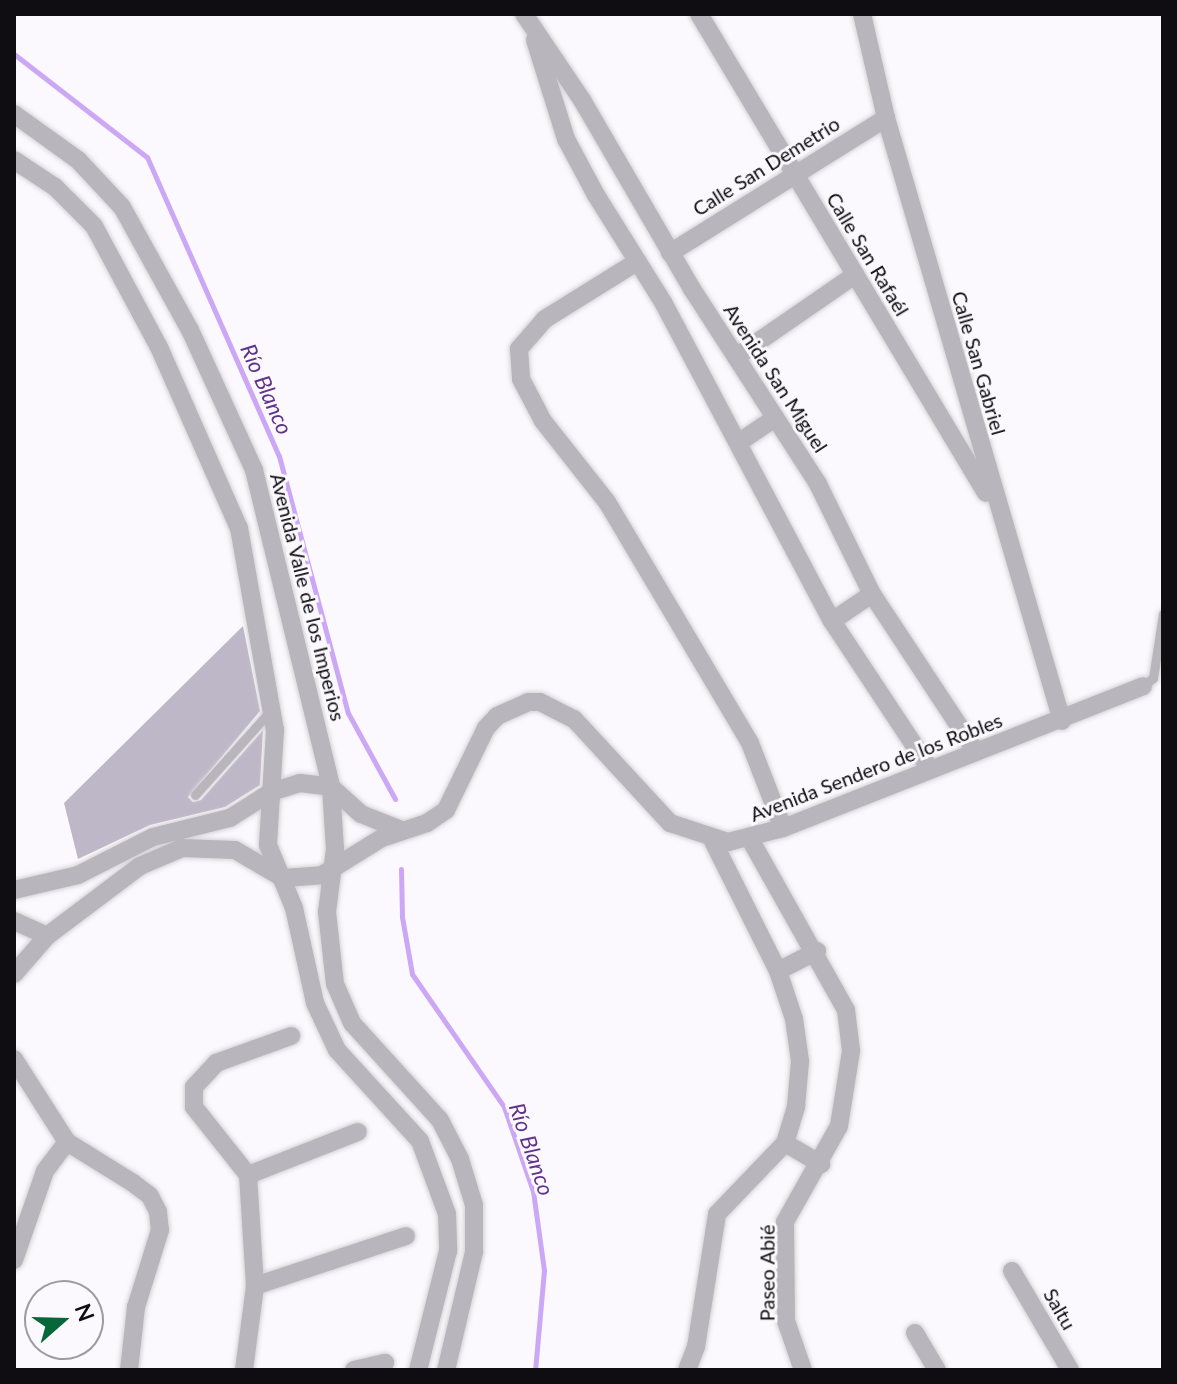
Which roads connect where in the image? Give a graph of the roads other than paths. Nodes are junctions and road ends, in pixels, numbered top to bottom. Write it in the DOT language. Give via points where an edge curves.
graph roads {
  1 [pos="699,14"];
  2 [pos="862,14"];
  3 [pos="528,22"];
  4 [pos="14,114"];
  5 [pos="886,118"];
  6 [pos="14,160"];
  7 [pos="794,173"];
  8 [pos="625,176"];
  9 [pos="596,195"];
  10 [pos="670,253"];
  11 [pos="156,263"];
  12 [pos="635,263"];
  13 [pos="855,275"];
  14 [pos="125,280"];
  15 [pos="692,289"];
  16 [pos="664,304"];
  17 [pos="736,357"];
  18 [pos="775,418"];
  19 [pos="738,443"];
  20 [pos="999,516"];
  21 [pos="872,594"];
  22 [pos="1163,614"];
  23 [pos="832,621"];
  24 [pos="1143,686"];
  25 [pos="272,709"];
  26 [pos="1062,721"];
  27 [pos="976,752"];
  28 [pos="930,769"];
  29 [pos="331,787"];
  30 [pos="271,792"];
  31 [pos="195,795"];
  32 [pos="783,828"];
  33 [pos="399,829"];
  34 [pos="750,839"];
  35 [pos="713,841"];
  36 [pos="333,870"];
  37 [pos="283,878"];
  38 [pos="60,882"];
  39 [pos="20,889"];
  40 [pos="75,918"];
  41 [pos="14,921"];
  42 [pos="47,936"];
  43 [pos="817,951"];
  44 [pos="778,971"];
  45 [pos="14,974"];
  46 [pos="291,1036"];
  47 [pos="14,1059"];
  48 [pos="14,1082"];
  49 [pos="43,1103"];
  50 [pos="358,1132"];
  51 [pos="67,1142"];
  52 [pos="785,1143"];
  53 [pos="821,1164"];
  54 [pos="248,1175"];
  55 [pos="406,1236"];
  56 [pos="14,1260"];
  57 [pos="1012,1271"];
  58 [pos="255,1286"];
  59 [pos="915,1333"];
  60 [pos="385,1363"];
  61 [pos="129,1370"];
  62 [pos="244,1370"];
  63 [pos="354,1370"];
  64 [pos="418,1370"];
  65 [pos="446,1370"];
  66 [pos="687,1370"];
  67 [pos="803,1370"];
  68 [pos="937,1370"];
  69 [pos="1070,1370"];
  1 -- 7 [label="street, Calle San Rafaél"];
  2 -- 5 [label="street, Calle San Gabriel"];
  3 -- 8 [label="street, Avenida San Miguel" via="582,100"];
  3 -- 9 [label="street, Avenida San Miguel" via="566,139"];
  4 -- 11 [label="street, Avenida Valle de los Imperios" via="78,160 122,207"];
  5 -- 7 [label="street, Calle San Demetrio"];
  5 -- 20 [label="street, Calle San Gabriel"];
  6 -- 14 [label="street" via="55,187 94,226"];
  7 -- 10 [label="street, Calle San Demetrio"];
  7 -- 13 [label="street, Calle San Rafaél"];
  8 -- 9 [label="street"];
  8 -- 10 [label="street, Avenida San Miguel"];
  9 -- 12 [label="street, Avenida San Miguel"];
  10 -- 15 [label="street, Avenida San Miguel"];
  11 -- 14 [label="street"];
  11 -- 29 [label="street, Avenida Valle de los Imperios" via="254,470"];
  12 -- 16 [label="street, Avenida San Miguel"];
  12 -- 32 [label="street" via="545,319 519,349 521,379 543,421 607,502 743,730"];
  13 -- 17 [label="street"];
  13 -- 20 [label="street, Calle San Rafaél"];
  14 -- 25 [label="street" via="202,437 239,528"];
  15 -- 16 [label="street"];
  15 -- 17 [label="street, Avenida San Miguel"];
  16 -- 19 [label="street, Avenida San Miguel"];
  17 -- 18 [label="street, Avenida San Miguel"];
  18 -- 19 [label="street"];
  18 -- 21 [label="street, Avenida San Miguel" via="849,540"];
  19 -- 23 [label="street, Avenida San Miguel"];
  20 -- 26 [label="street, Calle San Gabriel"];
  21 -- 23 [label="street"];
  21 -- 27 [label="street, Avenida San Miguel"];
  22 -- 24 [label="lane" via="1153,678"];
  23 -- 28 [label="street, Avenida San Miguel"];
  24 -- 26 [label="street, Avenida Sendero de los Robles"];
  25 -- 30 [label="street"];
  25 -- 31 [label="lane"];
  26 -- 27 [label="street, Avenida Sendero de los Robles"];
  27 -- 28 [label="street, Avenida Sendero de los Robles"];
  28 -- 32 [label="street, Avenida Sendero de los Robles"];
  29 -- 30 [label="street" via="300,783"];
  29 -- 33 [label="street" via="361,814"];
  29 -- 36 [label="street, Avenida Valle de los Imperios"];
  30 -- 37 [label="street" via="268,845"];
  30 -- 38 [label="street" via="230,818 172,829"];
  32 -- 34 [label="street, Avenida Sendero de los Robles"];
  33 -- 35 [label="street, Avenida Sendero de los Robles" via="427,823 455,800 486,728 497,716 514,706 540,702 585,729 670,823"];
  33 -- 36 [label="street, Avenida Sendero de los Robles"];
  34 -- 35 [label="street, Avenida Sendero de los Robles"];
  34 -- 43 [label="street, Paseo Abié"];
  35 -- 44 [label="street"];
  36 -- 37 [label="street, Avenida Sendero de los Robles" via="309,879"];
  36 -- 65 [label="street, Avenida Valle de los Imperios" via="327,912 335,984 352,1023 440,1120 460,1159 474,1205 474,1252"];
  37 -- 40 [label="street" via="235,850 182,848 140,866"];
  37 -- 64 [label="street" via="324,1025 337,1050 420,1141 442,1191 448,1251"];
  38 -- 39 [label="street"];
  38 -- 40 [label="street" via="74,901"];
  39 -- 41 [label="street"];
  40 -- 42 [label="street"];
  41 -- 42 [label="street"];
  42 -- 45 [label="street"];
  43 -- 44 [label="street"];
  43 -- 53 [label="street, Paseo Abié" via="846,1010 851,1051 839,1126"];
  44 -- 52 [label="street" via="794,1019 800,1061"];
  46 -- 54 [label="street" via="223,1059 194,1087 194,1107"];
  47 -- 49 [label="street"];
  48 -- 49 [label="street"];
  49 -- 51 [label="street"];
  50 -- 54 [label="street"];
  51 -- 56 [label="street" via="45,1171"];
  51 -- 61 [label="street" via="150,1196 158,1212 160,1230 136,1307"];
  52 -- 53 [label="street"];
  52 -- 66 [label="street" via="717,1214 696,1347"];
  53 -- 67 [label="street, Paseo Abié" via="785,1222 786,1321"];
  54 -- 58 [label="street"];
  55 -- 58 [label="street"];
  57 -- 69 [label="street, Saltu"];
  58 -- 62 [label="street"];
  59 -- 68 [label="street"];
  60 -- 63 [label="street"];
}
